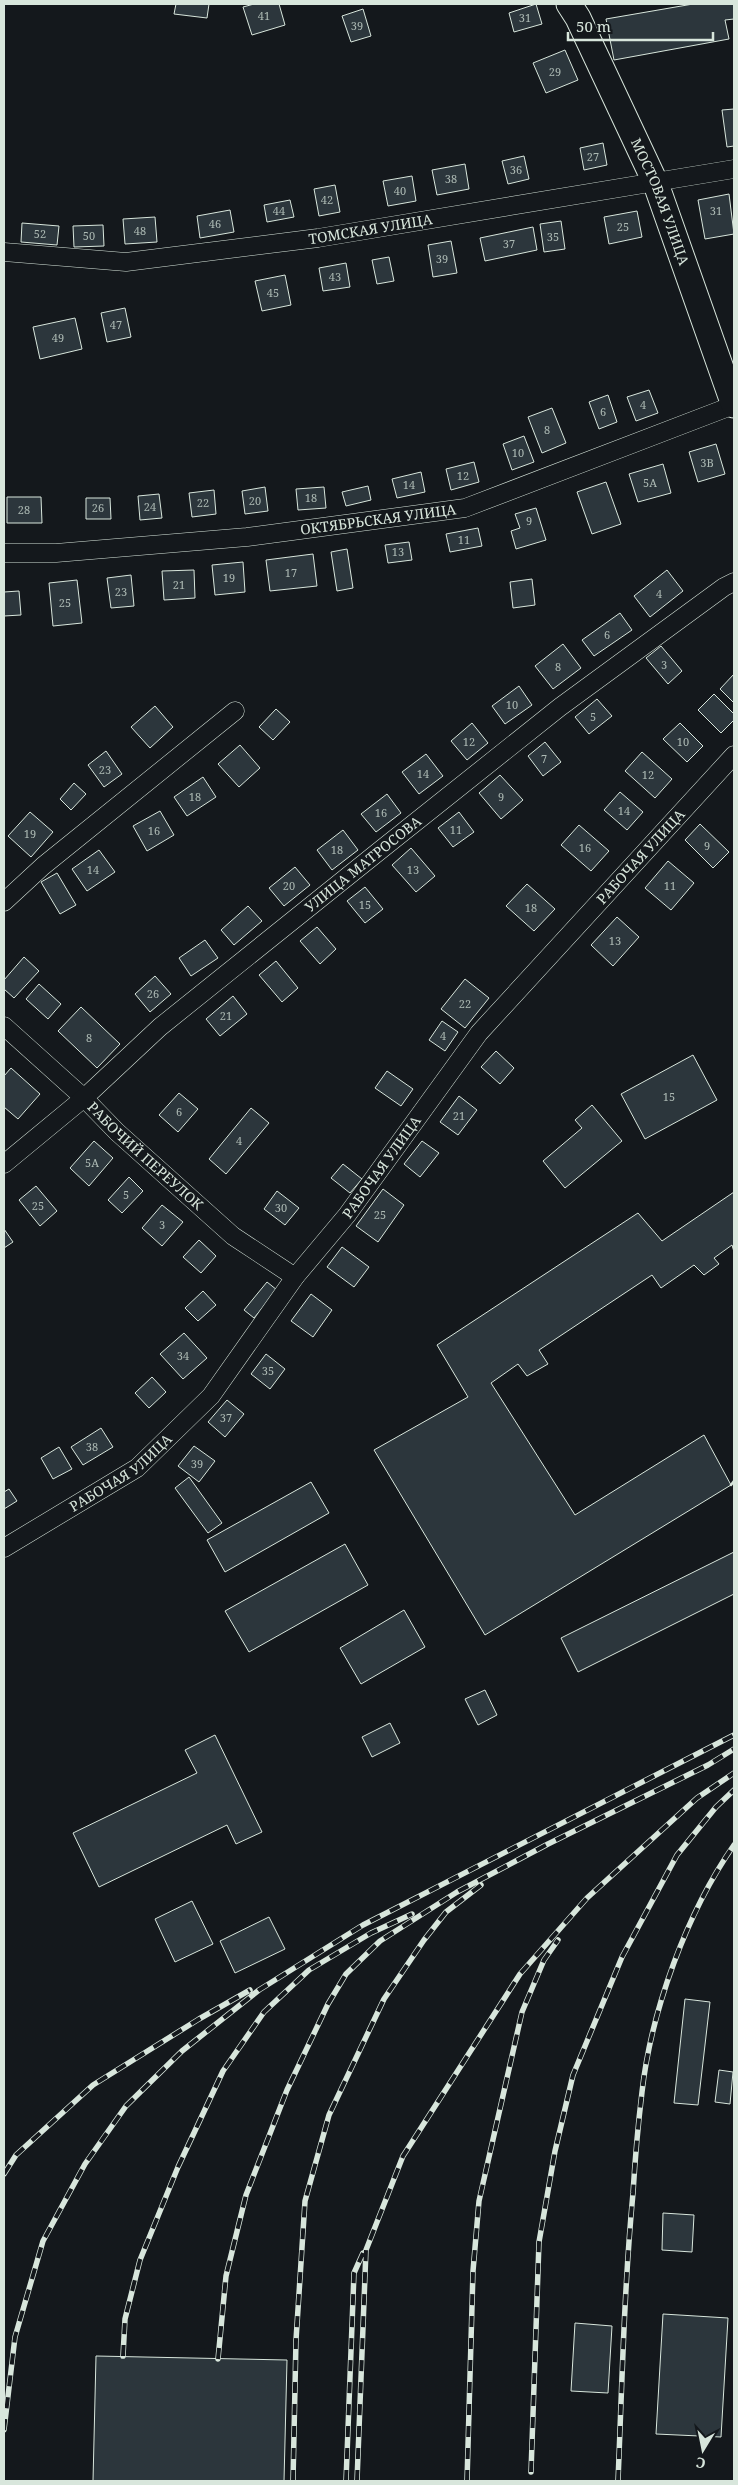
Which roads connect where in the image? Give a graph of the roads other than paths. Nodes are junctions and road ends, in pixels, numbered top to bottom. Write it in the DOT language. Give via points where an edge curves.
graph roads {
  1 [pos="569,4"];
  2 [pos="734,169"];
  3 [pos="656,184"];
  4 [pos="4,252"];
  5 [pos="734,405"];
  6 [pos="4,553"];
  7 [pos="734,582"];
  8 [pos="235,711"];
  9 [pos="734,755"];
  10 [pos="4,902"];
  11 [pos="4,1026"];
  12 [pos="84,1098"];
  13 [pos="4,1164"];
  14 [pos="295,1277"];
  15 [pos="4,1548"];
  1 -- 3 [label="street, МОСТОВАЯ УЛИЦА"];
  2 -- 3 [label="street, ТОМСКАЯ УЛИЦА"];
  3 -- 4 [label="street, ТОМСКАЯ УЛИЦА" via="318,238 126,262"];
  3 -- 5 [label="street, МОСТОВАЯ УЛИЦА"];
  5 -- 6 [label="street, ОКТЯБРЬСКАЯ УЛИЦА" via="465,508 247,537 56,553"];
  7 -- 12 [label="street, УЛИЦА МАТРОСОВА" via="560,706 160,1028"];
  8 -- 10 [label="street" via="43,866"];
  9 -- 14 [label="street, РАБОЧАЯ УЛИЦА" via="479,1034 347,1215"];
  11 -- 12 [label="street, РАБОЧИЙ ПЕРЕУЛОК"];
  12 -- 13 [label="street, УЛИЦА МАТРОСОВА"];
  12 -- 14 [label="street, РАБОЧИЙ ПЕРЕУЛОК" via="117,1132 233,1236"];
  14 -- 15 [label="street, РАБОЧАЯ УЛИЦА" via="211,1396 137,1468"];
}
